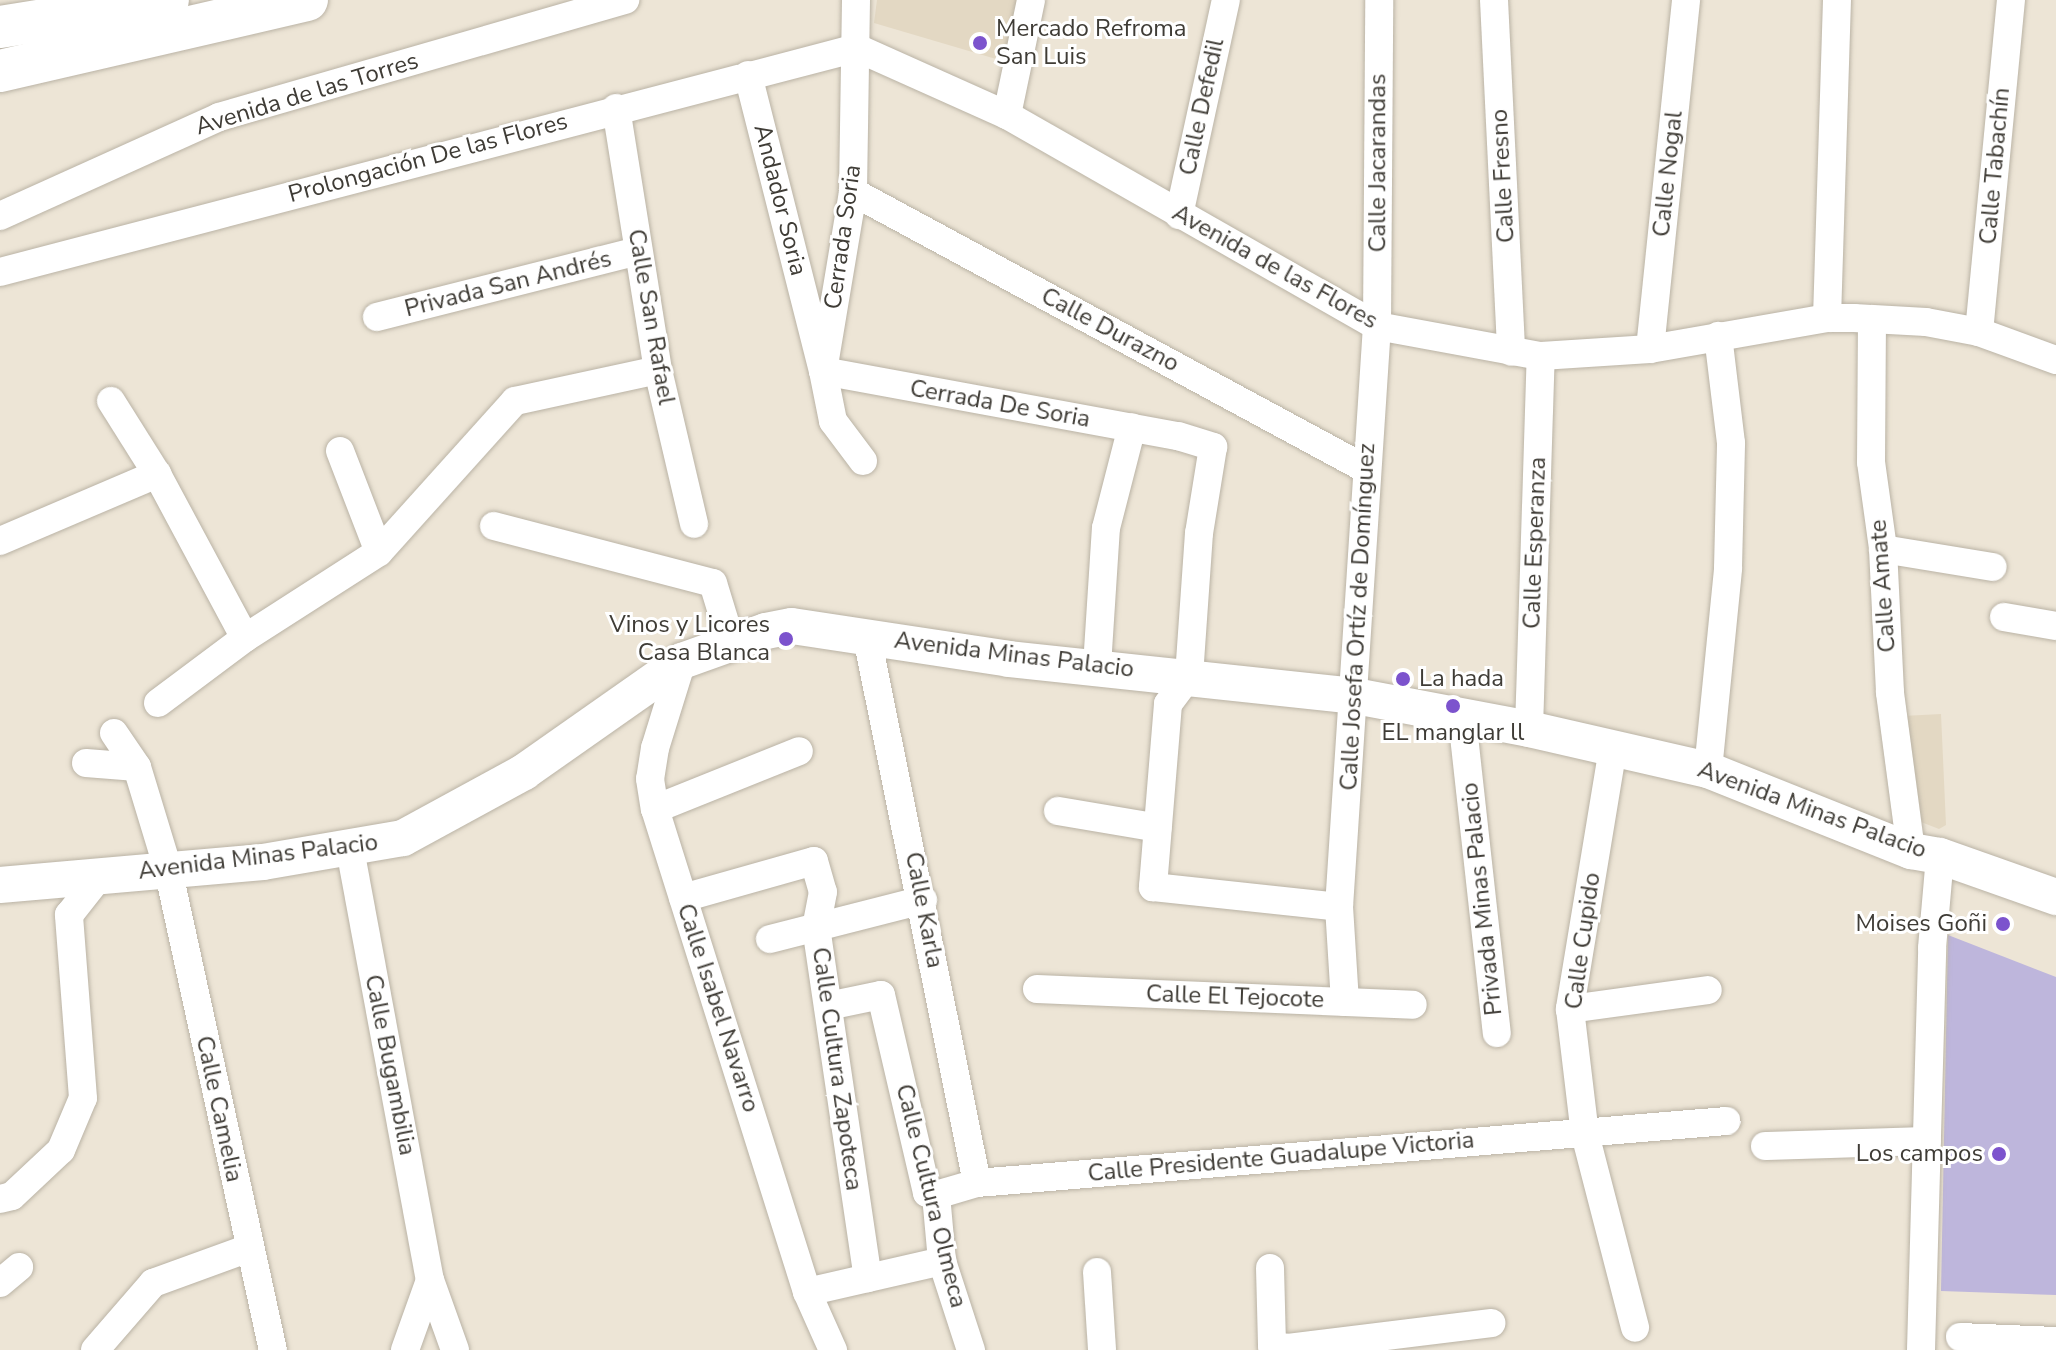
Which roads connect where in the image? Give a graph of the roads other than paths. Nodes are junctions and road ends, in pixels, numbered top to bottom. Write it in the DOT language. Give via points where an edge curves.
graph roads {
  1 [pos="625,0"];
  2 [pos="856,0"];
  3 [pos="1031,0"];
  4 [pos="1226,0"];
  5 [pos="1379,0"];
  6 [pos="1494,0"];
  7 [pos="1686,0"];
  8 [pos="1837,0"];
  9 [pos="2011,0"];
  10 [pos="160,1"];
  11 [pos="314,1"];
  12 [pos="0,27"];
  13 [pos="857,48"];
  14 [pos="0,71"];
  15 [pos="748,75"];
  16 [pos="616,108"];
  17 [pos="1007,115"];
  18 [pos="853,192"];
  19 [pos="1179,215"];
  20 [pos="0,216"];
  21 [pos="638,251"];
  22 [pos="0,272"];
  23 [pos="377,317"];
  24 [pos="1827,318"];
  25 [pos="1872,320"];
  26 [pos="1377,326"];
  27 [pos="1979,332"];
  28 [pos="1718,336"];
  29 [pos="1650,349"];
  30 [pos="1511,352"];
  31 [pos="1541,356"];
  32 [pos="2056,360"];
  33 [pos="658,370"];
  34 [pos="823,371"];
  35 [pos="111,401"];
  36 [pos="1132,427"];
  37 [pos="340,451"];
  38 [pos="863,461"];
  39 [pos="1366,469"];
  40 [pos="157,474"];
  41 [pos="694,524"];
  42 [pos="494,526"];
  43 [pos="0,541"];
  44 [pos="1883,549"];
  45 [pos="379,552"];
  46 [pos="1993,567"];
  47 [pos="2004,617"];
  48 [pos="2056,626"];
  49 [pos="867,637"];
  50 [pos="245,638"];
  51 [pos="731,642"];
  52 [pos="682,661"];
  53 [pos="1097,666"];
  54 [pos="1189,676"];
  55 [pos="1355,696"];
  56 [pos="158,703"];
  57 [pos="1462,718"];
  58 [pos="1529,729"];
  59 [pos="114,733"];
  60 [pos="1613,748"];
  61 [pos="799,751"];
  62 [pos="86,763"];
  63 [pos="137,767"];
  64 [pos="1708,770"];
  65 [pos="655,809"];
  66 [pos="1058,811"];
  67 [pos="1158,828"];
  68 [pos="350,849"];
  69 [pos="1926,854"];
  70 [pos="168,869"];
  71 [pos="99,877"];
  72 [pos="0,885"];
  73 [pos="2056,897"];
  74 [pos="683,898"];
  75 [pos="923,900"];
  76 [pos="1339,907"];
  77 [pos="816,927"];
  78 [pos="770,939"];
  79 [pos="1037,989"];
  80 [pos="1708,990"];
  81 [pos="1345,1002"];
  82 [pos="1413,1005"];
  83 [pos="828,1006"];
  84 [pos="1570,1009"];
  85 [pos="1497,1033"];
  86 [pos="1726,1121"];
  87 [pos="1585,1134"];
  88 [pos="1927,1141"];
  89 [pos="1765,1146"];
  90 [pos="977,1183"];
  91 [pos="936,1195"];
  92 [pos="0,1199"];
  93 [pos="249,1248"];
  94 [pos="942,1261"];
  95 [pos="1270,1268"];
  96 [pos="1097,1272"];
  97 [pos="868,1278"];
  98 [pos="430,1280"];
  99 [pos="807,1292"];
  100 [pos="1491,1323"];
  101 [pos="1635,1328"];
  102 [pos="1921,1337"];
  103 [pos="2012,1340"];
  104 [pos="1288,1349"];
  105 [pos="95,1350"];
  106 [pos="273,1350"];
  107 [pos="405,1350"];
  108 [pos="455,1350"];
  109 [pos="833,1350"];
  110 [pos="971,1350"];
  111 [pos="1102,1350"];
  1 -- 20 [label="street, Avenida de las Torres" via="219,117"];
  2 -- 13 [label="street, Cerrada Soria"];
  3 -- 17 [label="street"];
  4 -- 19 [label="street, Calle Defedil"];
  5 -- 26 [label="street, Calle Jacarandas"];
  6 -- 30 [label="street, Calle Fresno"];
  7 -- 29 [label="street, Calle Nogal"];
  8 -- 24 [label="street"];
  9 -- 27 [label="street, Calle Tabachín"];
  10 -- 12 [label="highway"];
  11 -- 14 [label="highway"];
  13 -- 15 [label="street, Prolongación De las Flores"];
  13 -- 17 [label="street, Avenida de las Flores"];
  13 -- 18 [label="street, Cerrada Soria"];
  15 -- 16 [label="street, Prolongación De las Flores"];
  15 -- 34 [label="street, Andador Soria"];
  16 -- 21 [label="street, Calle San Rafael"];
  16 -- 22 [label="street, Prolongación De las Flores"];
  17 -- 19 [label="street, Avenida de las Flores"];
  18 -- 34 [label="street, Cerrada Soria"];
  18 -- 39 [label="street, Calle Durazno"];
  19 -- 26 [label="street, Avenida de las Flores"];
  21 -- 23 [label="street, Privada San Andrés"];
  21 -- 33 [label="street, Calle San Rafael"];
  24 -- 25 [label="street, Avenida de las Flores"];
  24 -- 28 [label="street, Avenida de las Flores"];
  25 -- 27 [label="street, Avenida de las Flores" via="1926,322"];
  25 -- 44 [label="street, Calle Amate" via="1871,462"];
  26 -- 30 [label="street, Avenida de las Flores"];
  26 -- 39 [label="street, Calle Josefa Ortíz de Domínguez"];
  27 -- 32 [label="street, Avenida de las Flores"];
  28 -- 29 [label="street, Avenida de las Flores"];
  28 -- 64 [label="street" via="1731,443 1728,568"];
  29 -- 31 [label="street, Avenida de las Flores"];
  30 -- 31 [label="street, Avenida de las Flores"];
  31 -- 58 [label="street, Calle Esperanza"];
  33 -- 41 [label="street, Calle San Rafael"];
  33 -- 45 [label="street" via="515,401"];
  34 -- 36 [label="street, Cerrada De Soria"];
  34 -- 38 [label="street, Cerrada Soria" via="833,421"];
  35 -- 40 [label="street"];
  36 -- 53 [label="street" via="1106,528"];
  36 -- 54 [label="street, Cerrada De Soria" via="1213,447 1199,533"];
  37 -- 45 [label="street"];
  39 -- 55 [label="street, Calle Josefa Ortíz de Domínguez"];
  40 -- 43 [label="street"];
  40 -- 50 [label="street"];
  42 -- 51 [label="street" via="713,583"];
  44 -- 46 [label="street"];
  44 -- 69 [label="street, Calle Amate" via="1890,693"];
  45 -- 50 [label="street"];
  47 -- 48 [label="street"];
  49 -- 51 [label="main road, Avenida Minas Palacio" via="792,626"];
  49 -- 53 [label="main road, Avenida Minas Palacio" via="1009,659"];
  49 -- 75 [label="street, Calle Karla"];
  50 -- 56 [label="street"];
  51 -- 52 [label="main road, Avenida Minas Palacio"];
  52 -- 65 [label="street, Calle Isabel Navarro" via="655,748 650,779"];
  52 -- 68 [label="main road, Avenida Minas Palacio" via="524,772 403,838"];
  53 -- 54 [label="main road, Avenida Minas Palacio"];
  54 -- 55 [label="main road, Avenida Minas Palacio"];
  54 -- 67 [label="street" via="1168,704"];
  55 -- 57 [label="main road, Avenida Minas Palacio"];
  55 -- 76 [label="street, Calle Josefa Ortíz de Domínguez"];
  57 -- 58 [label="main road, Avenida Minas Palacio"];
  57 -- 85 [label="street, Privada Minas Palacio"];
  58 -- 60 [label="main road, Avenida Minas Palacio"];
  59 -- 63 [label="street, Calle Camelia"];
  60 -- 64 [label="main road, Avenida Minas Palacio"];
  60 -- 84 [label="street, Calle Cupido"];
  61 -- 65 [label="street"];
  62 -- 63 [label="street"];
  63 -- 70 [label="street, Calle Camelia"];
  64 -- 69 [label="main road, Avenida Minas Palacio"];
  65 -- 74 [label="street, Calle Isabel Navarro"];
  66 -- 67 [label="street"];
  67 -- 76 [label="street" via="1153,887"];
  68 -- 70 [label="main road, Avenida Minas Palacio"];
  68 -- 98 [label="street, Calle Bugambilia"];
  69 -- 73 [label="main road, Avenida Minas Palacio"];
  69 -- 88 [label="street, Calle Amate" via="1932,948"];
  70 -- 71 [label="main road, Avenida Minas Palacio"];
  70 -- 93 [label="street, Calle Camelia"];
  71 -- 72 [label="main road, Avenida Minas Palacio"];
  71 -- 92 [label="street" via="69,915 83,1098 61,1150 12,1196"];
  74 -- 77 [label="street, Calle Cultura Zapoteca" via="814,861 823,892"];
  74 -- 99 [label="street, Calle Isabel Navarro"];
  75 -- 77 [label="street"];
  75 -- 90 [label="street, Calle Karla"];
  76 -- 81 [label="street, Calle El Tejocote"];
  77 -- 78 [label="street"];
  77 -- 83 [label="street, Calle Cultura Zapoteca"];
  79 -- 81 [label="street, Calle El Tejocote"];
  80 -- 84 [label="street"];
  81 -- 82 [label="street"];
  83 -- 91 [label="street, Calle Cultura Olmeca" via="881,995 927,1193"];
  83 -- 97 [label="street, Calle Cultura Zapoteca"];
  84 -- 87 [label="street, Calle Cupido"];
  86 -- 87 [label="street, Calle Presidente Guadalupe Victoria"];
  87 -- 90 [label="street, Calle Presidente Guadalupe Victoria"];
  87 -- 101 [label="street, Calle Cupido"];
  88 -- 89 [label="street"];
  88 -- 102 [label="street, Calle Amate"];
  90 -- 91 [label="street, Calle Presidente Guadalupe Victoria"];
  91 -- 94 [label="street, Calle Cultura Olmeca"];
  93 -- 105 [label="street" via="153,1283"];
  93 -- 106 [label="street, Calle Camelia"];
  94 -- 97 [label="street"];
  94 -- 110 [label="street, Calle Cultura Olmeca"];
  95 -- 104 [label="street" via="1272,1346"];
  96 -- 111 [label="street"];
  97 -- 99 [label="street"];
  98 -- 107 [label="street"];
  98 -- 108 [label="street, Calle Bugambilia"];
  99 -- 109 [label="street, Calle Isabel Navarro"];
  100 -- 104 [label="street"];
  102 -- 103 [label="street" via="1948,1326"];
}
